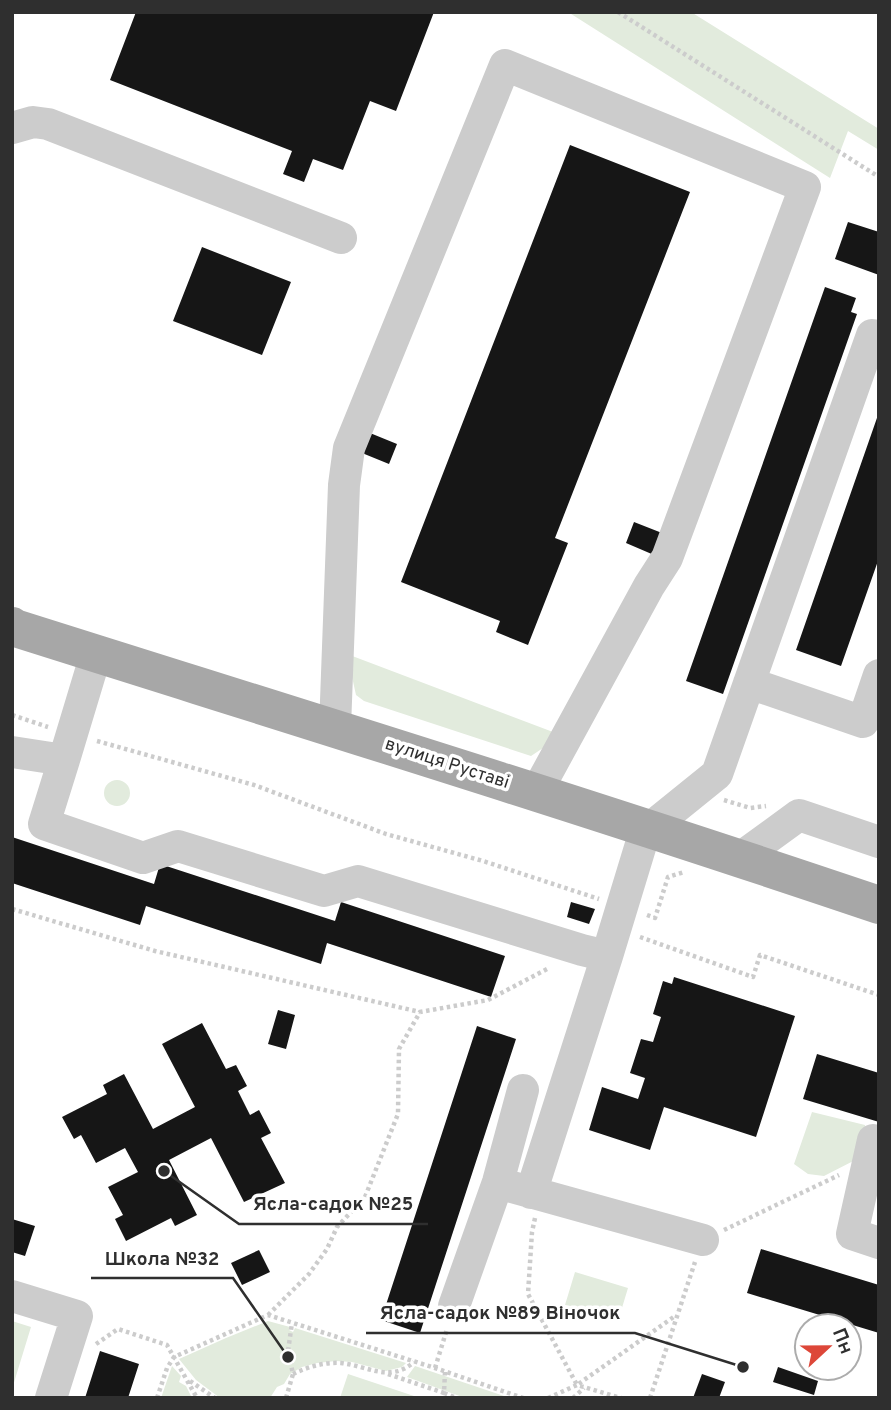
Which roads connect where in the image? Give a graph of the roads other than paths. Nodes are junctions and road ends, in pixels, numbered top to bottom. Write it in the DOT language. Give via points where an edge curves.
graph roads {
  1 [pos="12,128"];
  2 [pos="341,238"];
  3 [pos="879,337"];
  4 [pos="13,627"];
  5 [pos="96,654"];
  6 [pos="879,675"];
  7 [pos="749,683"];
  8 [pos="335,728"];
  9 [pos="68,747"];
  10 [pos="12,752"];
  11 [pos="536,793"];
  12 [pos="647,828"];
  13 [pos="879,842"];
  14 [pos="740,858"];
  15 [pos="879,905"];
  16 [pos="594,953"];
  17 [pos="523,1090"];
  18 [pos="874,1151"];
  19 [pos="498,1182"];
  20 [pos="536,1194"];
  21 [pos="703,1240"];
  22 [pos="879,1243"];
  23 [pos="12,1296"];
  24 [pos="454,1306"];
  25 [pos="55,1384"];
  1 -- 2 [label="lane" via="33,122 48,124"];
  3 -- 7 [label="lane" via="872,335"];
  4 -- 5 [label="main road, вулиця Руставі"];
  5 -- 8 [label="main road, вулиця Руставі"];
  5 -- 9 [label="lane"];
  6 -- 7 [label="lane" via="863,722"];
  7 -- 12 [label="lane" via="717,774"];
  8 -- 11 [label="main road, вулиця Руставі"];
  8 -- 11 [label="lane" via="348,448 505,65 805,187 667,558"];
  9 -- 10 [label="lane"];
  9 -- 16 [label="lane" via="44,824 143,858 178,846 324,891 358,881"];
  11 -- 12 [label="main road, вулиця Руставі"];
  12 -- 14 [label="main road, вулиця Руставі"];
  12 -- 16 [label="lane" via="621,906"];
  13 -- 14 [label="lane" via="799,816"];
  14 -- 15 [label="main road, вулиця Руставі"];
  16 -- 20 [label="lane"];
  17 -- 19 [label="lane"];
  18 -- 22 [label="lane" via="852,1234"];
  19 -- 20 [label="lane"];
  19 -- 24 [label="lane"];
  20 -- 21 [label="lane"];
  23 -- 25 [label="lane" via="77,1316"];
}
